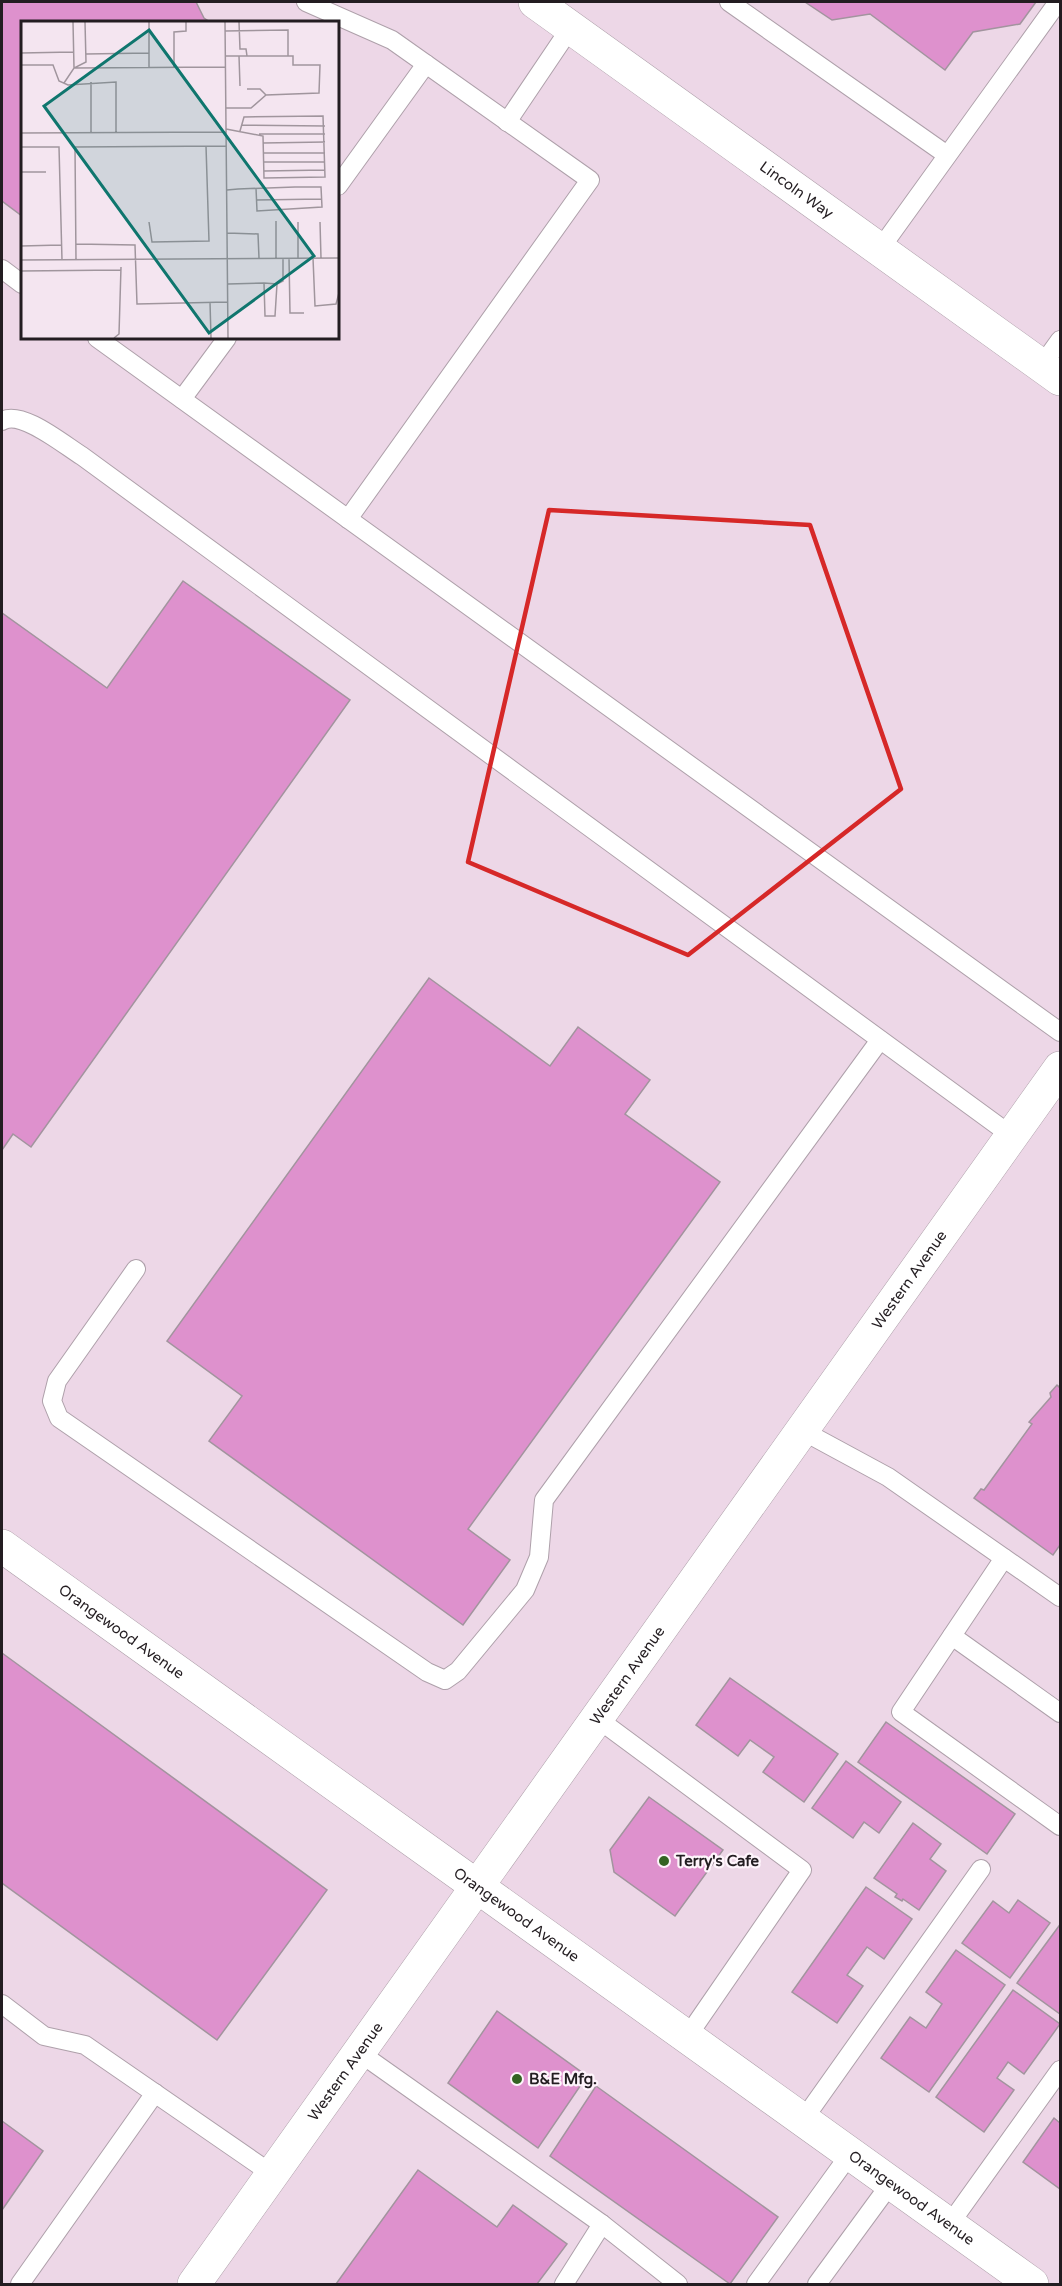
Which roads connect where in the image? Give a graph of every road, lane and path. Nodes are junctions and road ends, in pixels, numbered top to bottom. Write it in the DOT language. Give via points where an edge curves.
graph roads {
  1 [pos="306,2"];
  2 [pos="535,2"];
  3 [pos="729,2"];
  4 [pos="1058,2"];
  5 [pos="570,27"];
  6 [pos="426,64"];
  7 [pos="507,122"];
  8 [pos="947,155"];
  9 [pos="339,185"];
  10 [pos="879,249"];
  11 [pos="2,269"];
  12 [pos="21,283"];
  13 [pos="98,339"];
  14 [pos="226,339"];
  15 [pos="1054,361"];
  16 [pos="182,399"];
  17 [pos="2,421"];
  18 [pos="348,519"];
  19 [pos="1060,1032"];
  20 [pos="880,1040"];
  21 [pos="1060,1068"];
  22 [pos="1012,1136"];
  23 [pos="136,1269"];
  24 [pos="803,1431"];
  25 [pos="2,1546"];
  26 [pos="1004,1558"];
  27 [pos="1060,1597"];
  28 [pos="952,1636"];
  29 [pos="1060,1713"];
  30 [pos="598,1719"];
  31 [pos="1060,1826"];
  32 [pos="981,1869"];
  33 [pos="478,1887"];
  34 [pos="2,2004"];
  35 [pos="687,2037"];
  36 [pos="360,2053"];
  37 [pos="1060,2070"];
  38 [pos="155,2093"];
  39 [pos="803,2120"];
  40 [pos="850,2154"];
  41 [pos="272,2174"];
  42 [pos="891,2183"];
  43 [pos="602,2224"];
  44 [pos="949,2225"];
  45 [pos="20,2284"];
  46 [pos="194,2284"];
  47 [pos="564,2284"];
  48 [pos="678,2284"];
  49 [pos="756,2284"];
  50 [pos="817,2284"];
  51 [pos="1032,2284"];
  1 -- 6 [label="lane" via="392,40"];
  2 -- 5 [label="street, Lincoln Way"];
  3 -- 8 [label="lane"];
  4 -- 8 [label="lane"];
  5 -- 7 [label="lane"];
  5 -- 10 [label="street, Lincoln Way"];
  6 -- 7 [label="lane"];
  6 -- 9 [label="lane"];
  7 -- 18 [label="lane" via="590,180"];
  8 -- 10 [label="lane"];
  10 -- 15 [label="street, Lincoln Way"];
  11 -- 12 [label="lane"];
  13 -- 16 [label="lane"];
  14 -- 16 [label="lane"];
  16 -- 18 [label="lane"];
  17 -- 20 [label="lane" via="7,417 24,419 82,456"];
  18 -- 19 [label="lane"];
  20 -- 22 [label="lane"];
  20 -- 23 [label="lane" via="544,1500 539,1557 525,1590 458,1671 445,1680 427,1672 59,1418 52,1401 57,1381"];
  21 -- 22 [label="street, Western Avenue"];
  22 -- 24 [label="street, Western Avenue"];
  24 -- 26 [label="lane" via="888,1477"];
  24 -- 30 [label="street, Western Avenue"];
  25 -- 33 [label="street, Orangewood Avenue"];
  26 -- 27 [label="lane"];
  26 -- 28 [label="lane"];
  28 -- 29 [label="lane"];
  28 -- 31 [label="lane" via="901,1712"];
  30 -- 33 [label="street, Western Avenue"];
  30 -- 35 [label="lane" via="802,1870"];
  32 -- 39 [label="lane"];
  33 -- 35 [label="street, Orangewood Avenue"];
  33 -- 36 [label="street, Western Avenue"];
  34 -- 38 [label="lane" via="44,2036 85,2045"];
  35 -- 39 [label="street, Orangewood Avenue"];
  36 -- 41 [label="street, Western Avenue"];
  36 -- 43 [label="lane"];
  37 -- 44 [label="lane"];
  38 -- 41 [label="lane"];
  38 -- 45 [label="lane"];
  39 -- 40 [label="street, Orangewood Avenue"];
  40 -- 42 [label="street, Orangewood Avenue"];
  40 -- 49 [label="lane"];
  41 -- 46 [label="street, Western Avenue"];
  42 -- 44 [label="street, Orangewood Avenue"];
  42 -- 50 [label="lane"];
  43 -- 47 [label="lane"];
  43 -- 48 [label="lane"];
  44 -- 51 [label="street, Orangewood Avenue"];
}
